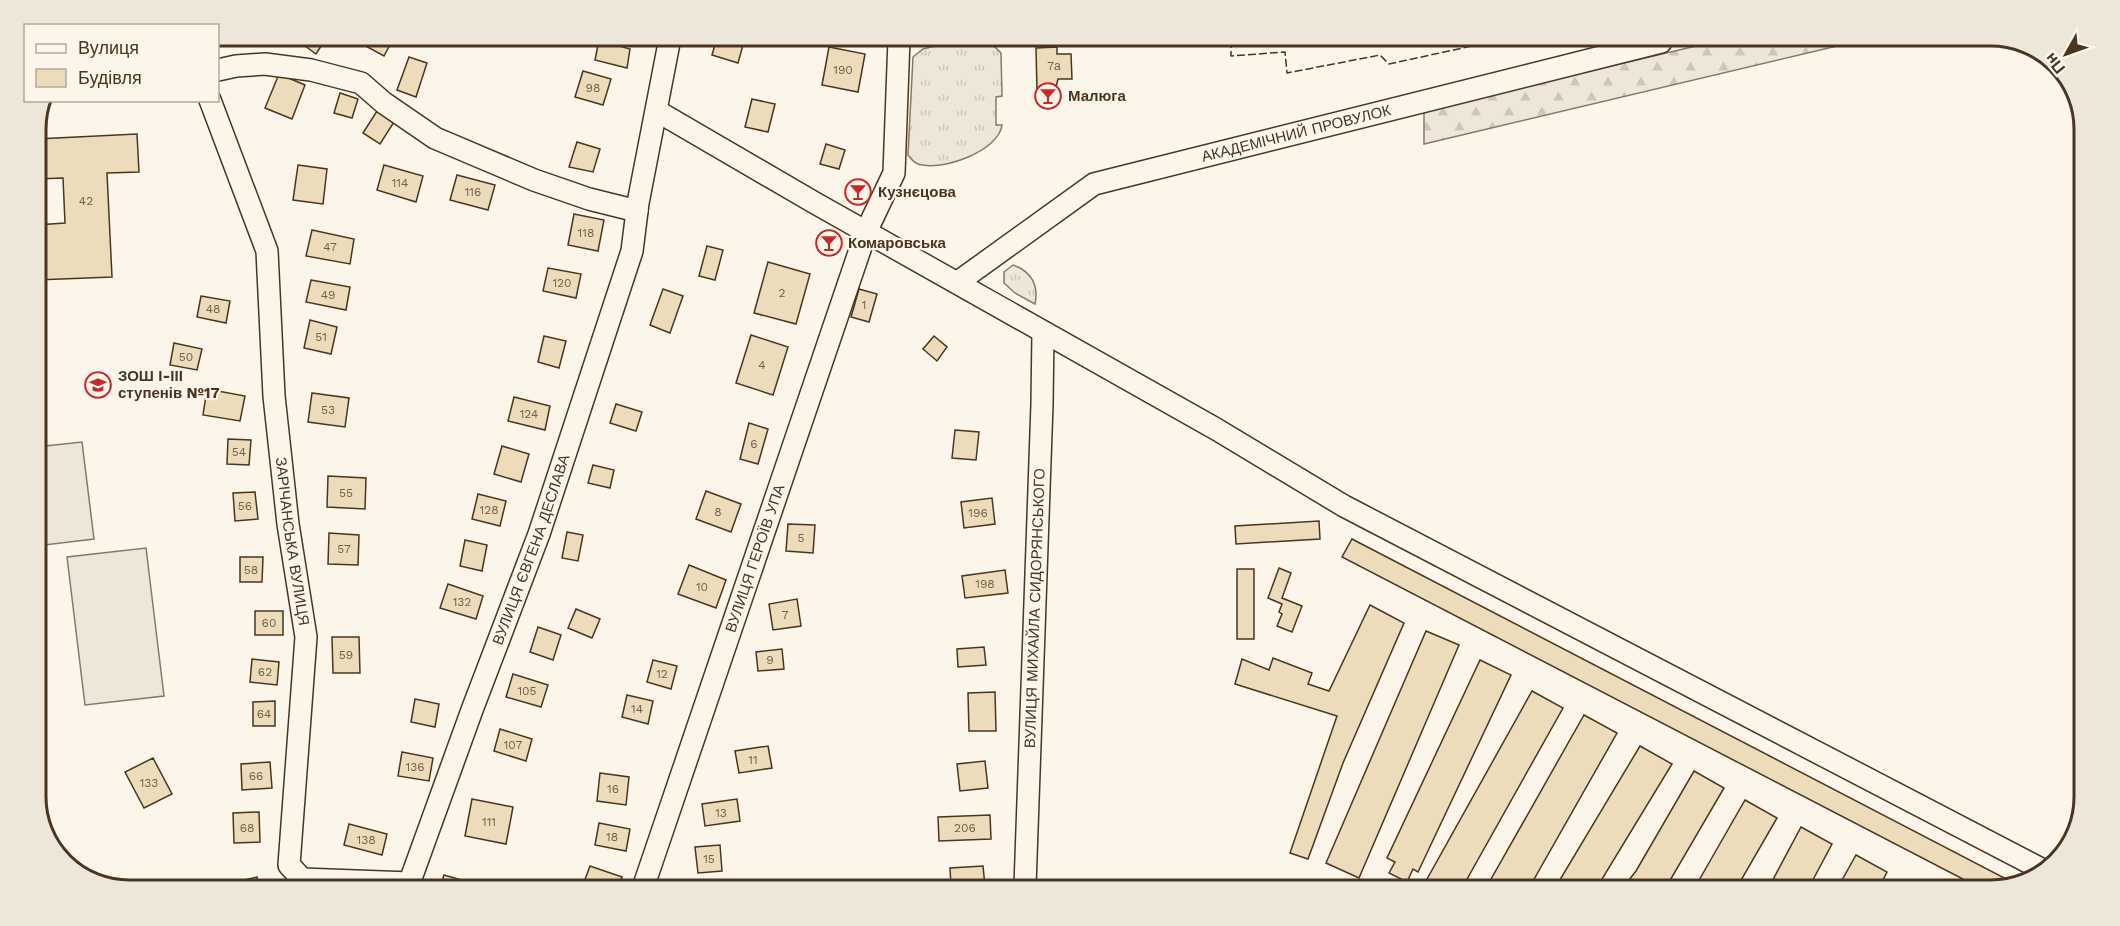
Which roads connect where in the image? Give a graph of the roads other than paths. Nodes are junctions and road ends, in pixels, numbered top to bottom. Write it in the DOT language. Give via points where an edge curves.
graph roads {
  1 [pos="669,46"];
  2 [pos="899,46"];
  3 [pos="1645,46"];
  4 [pos="219,70"];
  5 [pos="211,102"];
  6 [pos="657,111"];
  7 [pos="637,211"];
  8 [pos="866,232"];
  9 [pos="958,282"];
  10 [pos="1043,332"];
  11 [pos="2035,866"];
  12 [pos="324,880"];
  13 [pos="411,880"];
  14 [pos="646,880"];
  15 [pos="1025,880"];
  1 -- 6 [label="street, ВУЛИЦЯ ЄВГЕНА ДЕСЛАВА"];
  2 -- 8 [label="street" via="894,173"];
  3 -- 9 [label="street, АКАДЕМІЧНИЙ ПРОВУЛОК" via="1094,184"];
  4 -- 7 [label="street" via="265,64 311,70 361,83 384,104 435,138 534,180"];
  5 -- 12 [label="street, ЗАРІЧАНСЬКА ВУЛИЦЯ" via="267,251 274,396 306,637 289,865 302,879"];
  6 -- 7 [label="street, ВУЛИЦЯ ЄВГЕНА ДЕСЛАВА"];
  6 -- 8 [label="street"];
  7 -- 13 [label="street, ВУЛИЦЯ ЄВГЕНА ДЕСЛАВА" via="632,251 539,534"];
  8 -- 9 [label="street"];
  8 -- 14 [label="street, ВУЛИЦЯ ГЕРОЇВ УПА"];
  9 -- 10 [label="street"];
  10 -- 11 [label="street" via="1344,506"];
  10 -- 15 [label="street, ВУЛИЦЯ МИХАЙЛА СИДОРЯНСЬКОГО"];
}
